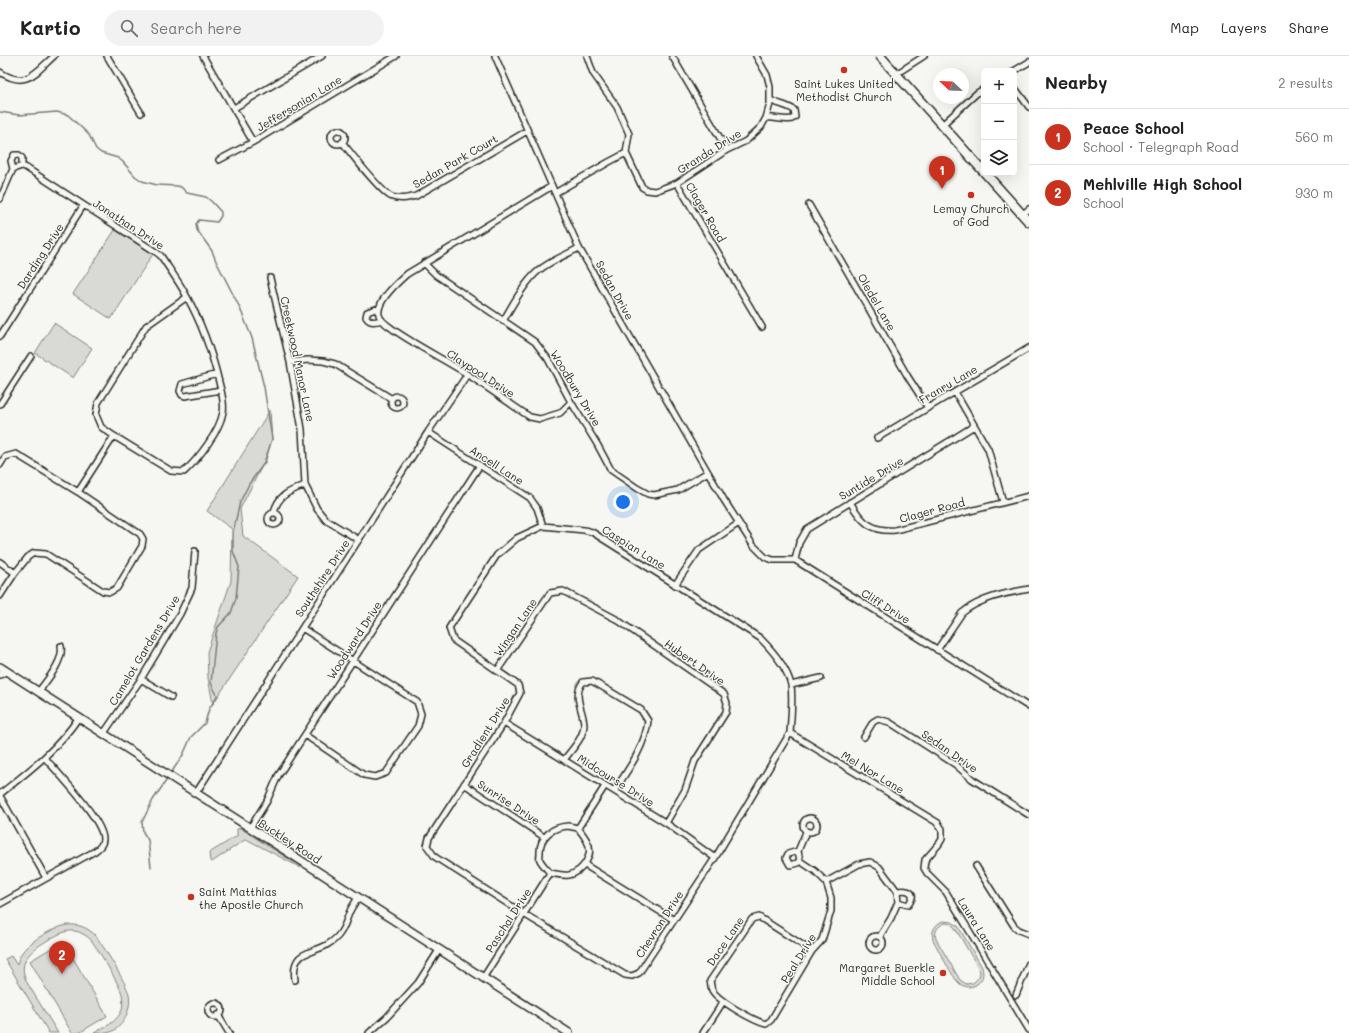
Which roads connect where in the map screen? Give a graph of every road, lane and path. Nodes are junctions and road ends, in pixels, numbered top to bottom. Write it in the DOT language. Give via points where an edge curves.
graph roads {
  1 [pos="54,56"];
  2 [pos="108,56"];
  3 [pos="203,56"];
  4 [pos="322,56"];
  5 [pos="396,56"];
  6 [pos="495,56"];
  7 [pos="587,56"];
  8 [pos="672,56"];
  9 [pos="756,56"];
  10 [pos="880,56"];
  11 [pos="924,56"];
  12 [pos="1029,62"];
  13 [pos="1017,69"];
  14 [pos="0,72"];
  15 [pos="896,74"];
  16 [pos="981,90"];
  17 [pos="1017,91"];
  18 [pos="770,100"];
  19 [pos="1029,107"];
  20 [pos="234,108"];
  21 [pos="141,113"];
  22 [pos="766,118"];
  23 [pos="942,125"];
  24 [pos="527,131"];
  25 [pos="253,142"];
  26 [pos="342,142"];
  27 [pos="727,150"];
  28 [pos="626,153"];
  29 [pos="219,160"];
  30 [pos="22,166"];
  31 [pos="13,169"];
  32 [pos="981,170"];
  33 [pos="987,176"];
  34 [pos="677,183"];
  35 [pos="552,186"];
  36 [pos="555,193"];
  37 [pos="0,199"];
  38 [pos="809,205"];
  39 [pos="84,206"];
  40 [pos="1029,208"];
  41 [pos="1022,215"];
  42 [pos="1029,222"];
  43 [pos="579,248"];
  44 [pos="424,263"];
  45 [pos="270,278"];
  46 [pos="187,296"];
  47 [pos="379,308"];
  48 [pos="382,320"];
  49 [pos="503,321"];
  50 [pos="762,327"];
  51 [pos="0,336"];
  52 [pos="1029,348"];
  53 [pos="31,356"];
  54 [pos="290,362"];
  55 [pos="217,374"];
  56 [pos="467,375"];
  57 [pos="221,390"];
  58 [pos="955,392"];
  59 [pos="392,399"];
  60 [pos="571,402"];
  61 [pos="0,404"];
  62 [pos="928,408"];
  63 [pos="974,426"];
  64 [pos="428,432"];
  65 [pos="114,436"];
  66 [pos="877,438"];
  67 [pos="0,465"];
  68 [pos="480,465"];
  69 [pos="708,472"];
  70 [pos="305,485"];
  71 [pos="78,492"];
  72 [pos="1029,496"];
  73 [pos="850,502"];
  74 [pos="1003,502"];
  75 [pos="274,512"];
  76 [pos="739,523"];
  77 [pos="543,526"];
  78 [pos="359,540"];
  79 [pos="195,550"];
  80 [pos="795,560"];
  81 [pos="0,562"];
  82 [pos="15,573"];
  83 [pos="675,585"];
  84 [pos="1029,589"];
  85 [pos="550,593"];
  86 [pos="0,596"];
  87 [pos="302,628"];
  88 [pos="61,646"];
  89 [pos="937,650"];
  90 [pos="352,661"];
  91 [pos="0,667"];
  92 [pos="7,671"];
  93 [pos="497,671"];
  94 [pos="0,675"];
  95 [pos="821,678"];
  96 [pos="141,679"];
  97 [pos="791,685"];
  98 [pos="39,691"];
  99 [pos="171,697"];
  100 [pos="1029,707"];
  101 [pos="79,717"];
  102 [pos="504,722"];
  103 [pos="790,732"];
  104 [pos="104,733"];
  105 [pos="305,735"];
  106 [pos="864,737"];
  107 [pos="45,758"];
  108 [pos="564,760"];
  109 [pos="464,784"];
  110 [pos="605,786"];
  111 [pos="614,791"];
  112 [pos="196,793"];
  113 [pos="0,795"];
  114 [pos="1029,815"];
  115 [pos="666,823"];
  116 [pos="250,828"];
  117 [pos="578,828"];
  118 [pos="806,832"];
  119 [pos="943,832"];
  120 [pos="544,837"];
  121 [pos="427,846"];
  122 [pos="798,851"];
  123 [pos="715,858"];
  124 [pos="800,861"];
  125 [pos="585,865"];
  126 [pos="976,866"];
  127 [pos="550,873"];
  128 [pos="46,878"];
  129 [pos="826,882"];
  130 [pos="897,891"];
  131 [pos="358,897"];
  132 [pos="898,902"];
  133 [pos="0,904"];
  134 [pos="524,914"];
  135 [pos="674,920"];
  136 [pos="1029,934"];
  137 [pos="880,936"];
  138 [pos="439,950"];
  139 [pos="812,951"];
  140 [pos="1029,962"];
  141 [pos="483,978"];
  142 [pos="295,980"];
  143 [pos="1016,995"];
  144 [pos="723,1002"];
  145 [pos="218,1015"];
  146 [pos="1029,1030"];
  147 [pos="566,1032"];
  148 [pos="229,1033"];
  149 [pos="369,1033"];
  150 [pos="703,1033"];
  1 -- 14 [label="street" via="32,75 21,80 9,78"];
  2 -- 21 [label="street"];
  3 -- 20 [label="street"];
  4 -- 20 [label="street"];
  5 -- 25 [label="street, Jeffersonian Lane"];
  6 -- 24 [label="street, Sedan Drive"];
  7 -- 28 [label="street" via="593,73 617,107 629,134"];
  8 -- 27 [label="street"];
  9 -- 18 [label="street, Granda Drive" via="767,75"];
  10 -- 15 [label="main road"];
  11 -- 15 [label="street"];
  12 -- 13 [label="street"];
  15 -- 23 [label="main road"];
  16 -- 23 [label="street"];
  17 -- 19 [label="street"];
  18 -- 22 [label="street, Granda Drive"];
  18 -- 22 [label="street" via="791,107 794,110 794,117 789,120"];
  20 -- 25 [label="street"];
  22 -- 27 [label="street, Granda Drive" via="746,141"];
  23 -- 32 [label="main road"];
  24 -- 26 [label="street, Sedan Park Court" via="416,196 404,199 390,196 379,186"];
  24 -- 35 [label="street, Sedan Drive"];
  25 -- 29 [label="street, Jeffersonian Lane"];
  27 -- 34 [label="street, Granda Drive"];
  28 -- 34 [label="street, Clager Road" via="642,186 648,190 655,191"];
  28 -- 36 [label="street"];
  30 -- 31 [label="street"];
  30 -- 31 [label="street, Jonathan Drive" via="22,158 14,155 11,161"];
  30 -- 39 [label="street, Jonathan Drive"];
  31 -- 37 [label="street"];
  33 -- 41 [label="main road"];
  34 -- 50 [label="street, Clager Road"];
  35 -- 36 [label="street, Sedan Drive"];
  35 -- 44 [label="street, Claypool Drive"];
  36 -- 43 [label="street, Sedan Drive"];
  38 -- 62 [label="street, Oledel Lane"];
  39 -- 46 [label="street, Jonathan Drive" via="161,256"];
  39 -- 51 [label="street, Darding Drive"];
  40 -- 41 [label="street"];
  41 -- 42 [label="main road"];
  43 -- 49 [label="street" via="543,267 532,276"];
  43 -- 69 [label="street, Sedan Drive"];
  44 -- 47 [label="street, Claypool Drive" via="397,282"];
  44 -- 49 [label="street, Woodbury Drive" via="436,275"];
  45 -- 54 [label="street, Creekwood Manor Lane"];
  46 -- 55 [label="street, Jonathan Drive" via="205,335"];
  46 -- 65 [label="street" via="146,326 98,403 96,415 101,427"];
  47 -- 48 [label="street"];
  47 -- 48 [label="street, Claypool Drive" via="367,312 366,317 373,322"];
  48 -- 56 [label="street, Claypool Drive" via="395,331"];
  49 -- 60 [label="street, Woodbury Drive" via="535,342 548,359"];
  52 -- 58 [label="street, Franru Lane"];
  53 -- 61 [label="street"];
  54 -- 59 [label="street" via="308,360 335,364"];
  54 -- 70 [label="street, Creekwood Manor Lane" via="302,430"];
  55 -- 57 [label="street, Jonathan Drive"];
  55 -- 57 [label="street" via="182,384 180,391 186,396"];
  56 -- 60 [label="street, Claypool Drive" via="535,419 560,413"];
  56 -- 64 [label="street, Southshire Drive"];
  57 -- 65 [label="street, Jonathan Drive" via="224,410 221,424 184,472 171,471"];
  58 -- 62 [label="street, Franru Lane"];
  58 -- 63 [label="street"];
  60 -- 69 [label="street, Woodbury Drive" via="611,470 643,491 654,495 678,490"];
  62 -- 66 [label="street, Franru Lane"];
  63 -- 73 [label="street, Suntide Drive"];
  63 -- 74 [label="street" via="988,449"];
  64 -- 68 [label="street, Ancell Lane"];
  64 -- 78 [label="street, Southshire Drive"];
  65 -- 71 [label="street"];
  67 -- 71 [label="street" via="5,457 16,454"];
  68 -- 77 [label="street, Ancell Lane" via="530,498 537,508"];
  68 -- 90 [label="street, Woodward Drive"];
  69 -- 76 [label="street, Sedan Drive"];
  70 -- 75 [label="street" via="290,491 279,500"];
  70 -- 78 [label="street, Creekwood Manor Lane" via="317,509 326,520"];
  71 -- 82 [label="street" via="140,534 143,539 142,546 117,588 110,592 103,591 46,554 40,553 28,557"];
  72 -- 74 [label="street, Clager Road"];
  73 -- 74 [label="street, Clager Road" via="867,525 885,531"];
  73 -- 80 [label="street, Suntide Drive" via="807,529 799,543"];
  76 -- 80 [label="street" via="753,545 765,557"];
  76 -- 83 [label="street" via="699,550"];
  77 -- 83 [label="street, Caspian Lane" via="592,532"];
  77 -- 93 [label="street, Gradient Drive" via="517,538 496,554 449,628 453,640"];
  78 -- 87 [label="street, Southshire Drive"];
  79 -- 96 [label="street, Camelot Gardens Drive" via="192,588 180,614"];
  80 -- 89 [label="street, Cliff Drive"];
  81 -- 82 [label="street"];
  82 -- 86 [label="street"];
  83 -- 97 [label="street, Caspian Lane" via="760,638 781,662"];
  84 -- 89 [label="street" via="979,602 967,609"];
  85 -- 93 [label="street, Wingan Lane"];
  85 -- 115 [label="street, Hubert Drive" via="564,591 616,619 724,694 726,712 695,761 685,790"];
  87 -- 90 [label="street"];
  87 -- 112 [label="street, Southshire Drive"];
  88 -- 98 [label="street" via="59,661"];
  89 -- 100 [label="street, Cliff Drive"];
  90 -- 105 [label="street, Woodward Drive"];
  90 -- 105 [label="street" via="417,702 421,714 418,726 386,773 375,777 364,775"];
  91 -- 92 [label="street, Buckley Road"];
  92 -- 94 [label="street"];
  92 -- 98 [label="street, Buckley Road"];
  93 -- 102 [label="street, Gradient Drive" via="520,688 520,693"];
  95 -- 97 [label="street"];
  96 -- 99 [label="street"];
  96 -- 104 [label="street, Camelot Gardens Drive"];
  97 -- 103 [label="street, Chevron Drive"];
  98 -- 101 [label="street, Buckley Road"];
  101 -- 104 [label="street, Buckley Road"];
  101 -- 107 [label="street"];
  102 -- 108 [label="street, Midcourse Drive"];
  102 -- 109 [label="street, Gradient Drive"];
  103 -- 119 [label="street, Mel Nor Lane" via="934,821"];
  103 -- 123 [label="street, Chevron Drive"];
  104 -- 112 [label="street, Buckley Road"];
  105 -- 116 [label="street, Woodward Drive" via="278,776 267,801"];
  106 -- 114 [label="street, Sedan Drive" via="873,722 878,719 889,722"];
  107 -- 113 [label="street"];
  107 -- 128 [label="street" via="86,806 103,839 95,852"];
  108 -- 110 [label="street, Midcourse Drive"];
  108 -- 111 [label="street" via="583,731 578,688 583,682 592,681 641,710 648,721 647,732 631,766"];
  109 -- 120 [label="street, Sunrise Drive"];
  109 -- 121 [label="street, Gradient Drive" via="429,838"];
  110 -- 111 [label="street, Midcourse Drive"];
  110 -- 117 [label="street"];
  111 -- 115 [label="street, Midcourse Drive"];
  112 -- 116 [label="street, Buckley Road"];
  113 -- 128 [label="street"];
  115 -- 123 [label="street, Midcourse Drive"];
  116 -- 131 [label="street, Buckley Road"];
  117 -- 120 [label="street" via="561,826"];
  117 -- 125 [label="street" via="588,842 589,855"];
  118 -- 122 [label="street"];
  119 -- 146 [label="street, Laura Lane" via="939,844 925,860 924,868 946,892"];
  120 -- 127 [label="street" via="539,846 540,860"];
  121 -- 134 [label="street, Chevron Drive" via="435,856"];
  122 -- 124 [label="street"];
  122 -- 124 [label="street" via="788,854 786,858 790,865"];
  123 -- 135 [label="street, Chevron Drive"];
  124 -- 129 [label="street"];
  125 -- 127 [label="street" via="577,872 567,875"];
  125 -- 135 [label="street"];
  126 -- 136 [label="street" via="1014,926"];
  127 -- 134 [label="street, Paschal Drive"];
  128 -- 133 [label="street"];
  129 -- 130 [label="street" via="859,864 870,862 879,867"];
  129 -- 139 [label="street, Peal Drive" via="831,898 831,911 822,940"];
  130 -- 132 [label="street"];
  130 -- 132 [label="street" via="907,890 913,896 908,904"];
  131 -- 138 [label="street, Buckley Road"];
  131 -- 142 [label="street" via="346,925 337,938 325,947 304,954 297,960"];
  132 -- 137 [label="street"];
  134 -- 135 [label="street, Chevron Drive" via="624,975 632,976 639,973"];
  134 -- 141 [label="street, Paschal Drive"];
  138 -- 141 [label="street, Buckley Road"];
  138 -- 149 [label="street" via="418,983 387,1018"];
  139 -- 144 [label="street, Peal Drive" via="771,1020 766,1024"];
  139 -- 144 [label="street, Dace Lane" via="759,917 752,918 710,981 712,990"];
  140 -- 143 [label="street"];
  141 -- 147 [label="street, Buckley Road"];
  144 -- 150 [label="street"];
  145 -- 148 [label="street"];
}
